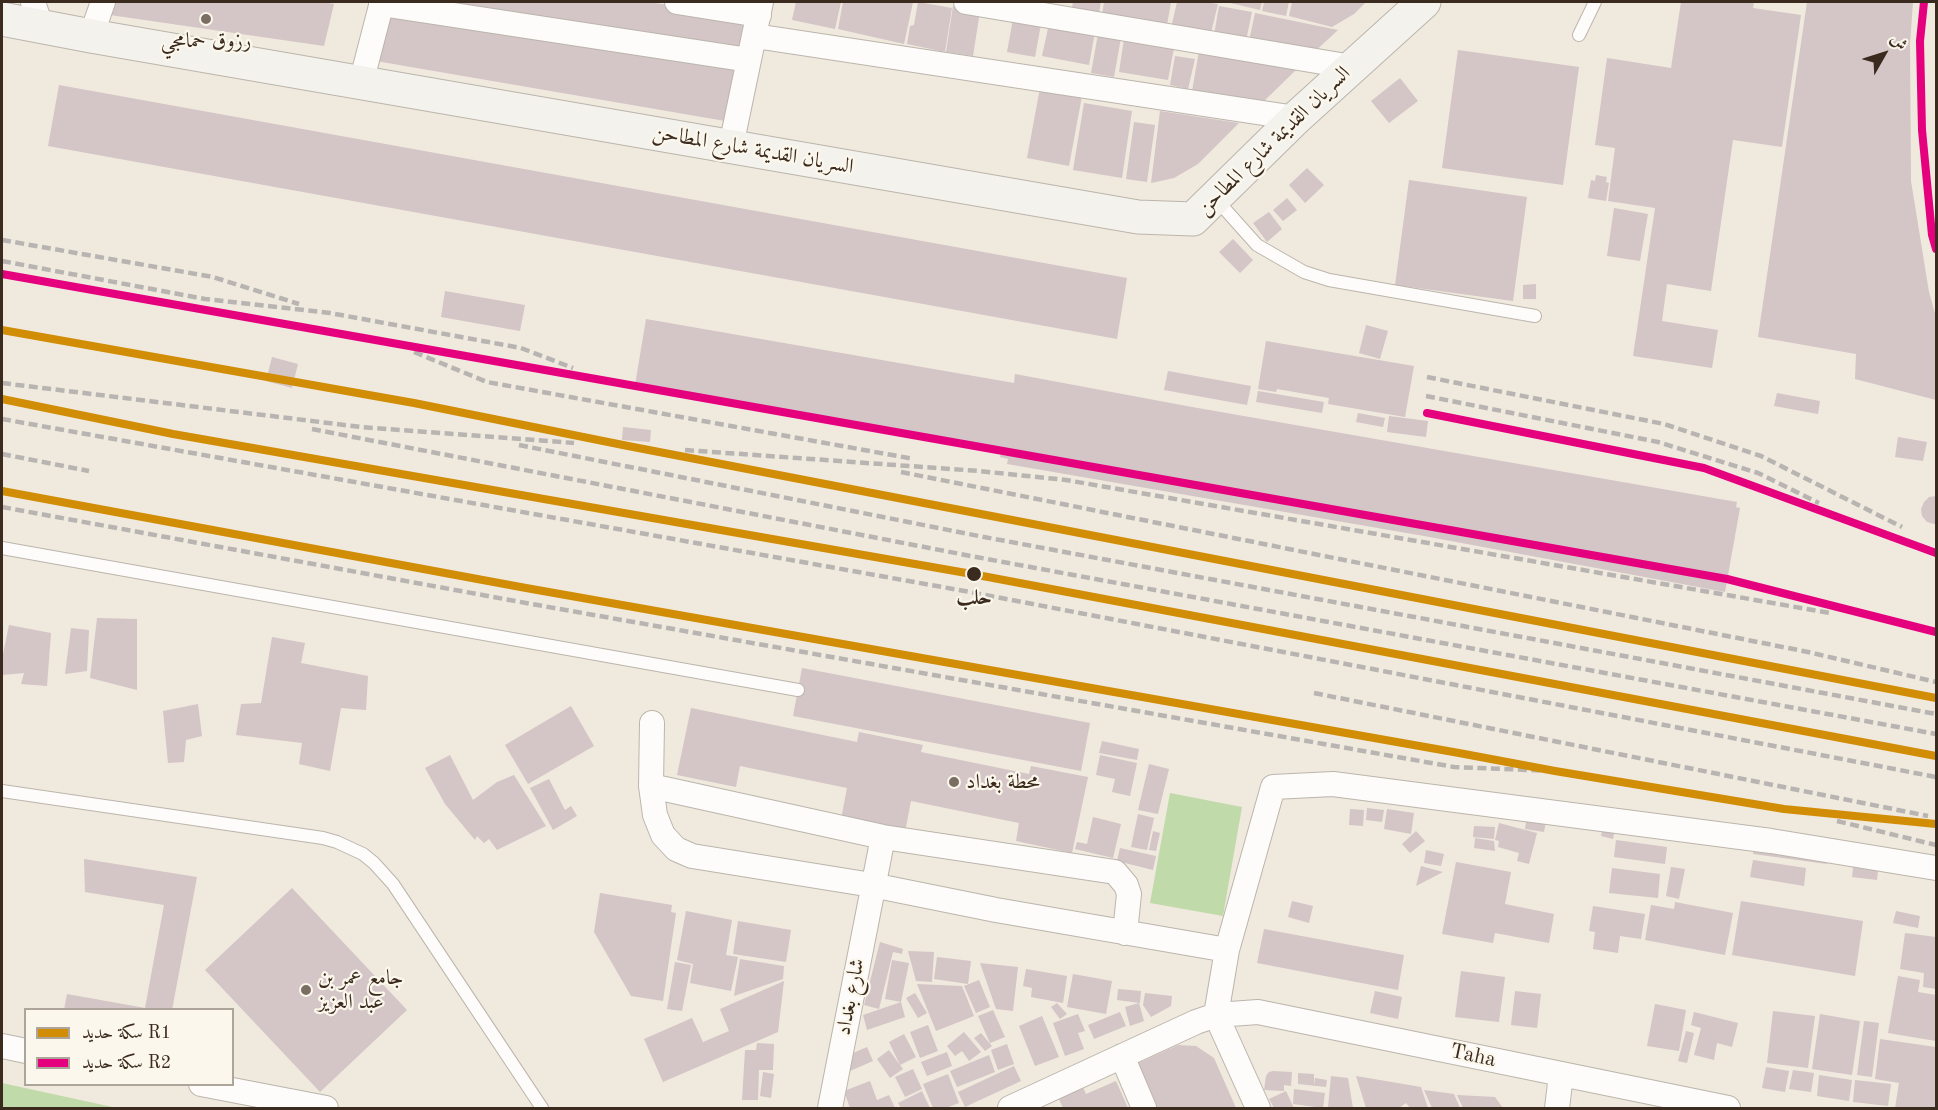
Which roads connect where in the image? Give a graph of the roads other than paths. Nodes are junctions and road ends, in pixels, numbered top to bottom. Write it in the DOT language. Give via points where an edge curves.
graph roads {
  1 [pos="103,2"];
  2 [pos="677,2"];
  3 [pos="966,2"];
  4 [pos="1424,2"];
  5 [pos="1595,2"];
  6 [pos="381,3"];
  7 [pos="37,14"];
  8 [pos="758,17"];
  9 [pos="2,20"];
  10 [pos="1579,35"];
  11 [pos="91,36"];
  12 [pos="749,60"];
  13 [pos="1352,67"];
  14 [pos="361,83"];
  15 [pos="1296,118"];
  16 [pos="731,146"];
  17 [pos="1214,198"];
  18 [pos="1535,316"];
  19 [pos="2,548"];
  20 [pos="798,690"];
  21 [pos="652,723"];
  22 [pos="651,786"];
  23 [pos="2,791"];
  24 [pos="883,837"];
  25 [pos="1936,868"];
  26 [pos="872,885"];
  27 [pos="1125,933"];
  28 [pos="1227,950"];
  29 [pos="1216,1015"];
  30 [pos="2,1046"];
  31 [pos="24,1051"];
  32 [pos="1122,1056"];
  33 [pos="1561,1075"];
  34 [pos="211,1086"];
  35 [pos="1047,1101"];
  36 [pos="326,1108"];
  37 [pos="542,1108"];
  38 [pos="830,1108"];
  39 [pos="1010,1108"];
  40 [pos="1144,1108"];
  41 [pos="1258,1108"];
  42 [pos="1557,1108"];
  43 [pos="1728,1108"];
  1 -- 11 [label="street"];
  2 -- 8 [label="street"];
  3 -- 13 [label="street"];
  4 -- 13 [label="street, السريان القديمة شارع المطاحن"];
  5 -- 10 [label="lane"];
  6 -- 12 [label="street"];
  6 -- 14 [label="street"];
  7 -- 9 [label="street, السريان القديمة شارع المطاحن"];
  7 -- 11 [label="street, السريان القديمة شارع المطاحن"];
  8 -- 12 [label="street"];
  8 -- 15 [label="street"];
  11 -- 14 [label="street, السريان القديمة شارع المطاحن"];
  12 -- 16 [label="street"];
  13 -- 15 [label="street, السريان القديمة شارع المطاحن"];
  14 -- 16 [label="street, السريان القديمة شارع المطاحن"];
  15 -- 17 [label="street, السريان القديمة شارع المطاحن"];
  16 -- 17 [label="street, السريان القديمة شارع المطاحن" via="1138,218 1193,219"];
  17 -- 18 [label="lane" via="1257,245 1304,272 1329,280"];
  19 -- 20 [label="lane"];
  21 -- 22 [label="street"];
  22 -- 24 [label="street"];
  22 -- 26 [label="street" via="655,815 663,835 676,849 692,856"];
  23 -- 37 [label="lane" via="323,838 363,854 393,884"];
  24 -- 26 [label="street, شارع بغداد"];
  24 -- 27 [label="street" via="1115,872 1129,894"];
  25 -- 28 [label="street" via="1771,841 1334,784 1273,787"];
  26 -- 27 [label="street"];
  26 -- 38 [label="street, شارع بغداد"];
  27 -- 28 [label="street"];
  28 -- 29 [label="street"];
  29 -- 32 [label="street, Taha"];
  29 -- 33 [label="street, Taha" via="1279,1015"];
  29 -- 41 [label="street"];
  30 -- 31 [label="street"];
  32 -- 35 [label="street, Taha"];
  32 -- 40 [label="street"];
  33 -- 42 [label="street"];
  33 -- 43 [label="street, Taha"];
  34 -- 36 [label="street"];
  35 -- 39 [label="street, Taha"];
}
